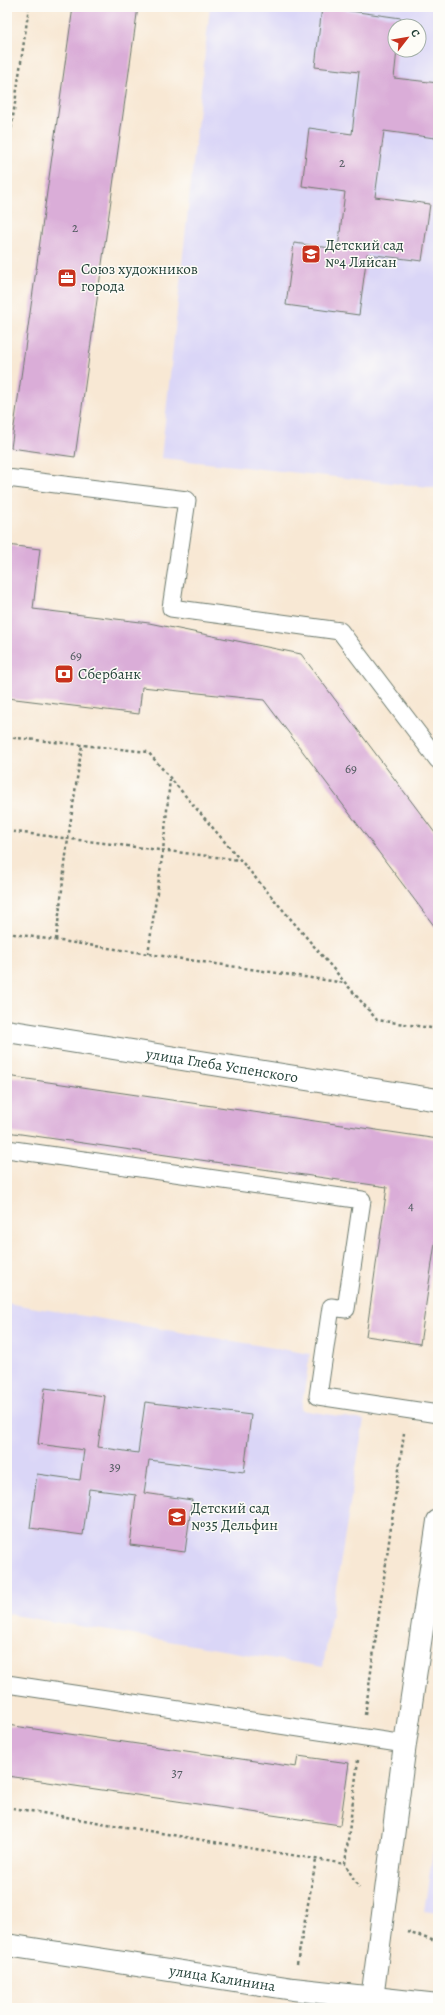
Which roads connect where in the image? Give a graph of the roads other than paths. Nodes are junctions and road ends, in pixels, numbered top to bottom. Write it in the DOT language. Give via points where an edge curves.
graph roads {
  1 [pos="7,478"];
  2 [pos="438,760"];
  3 [pos="7,1031"];
  4 [pos="438,1100"];
  5 [pos="7,1149"];
  6 [pos="438,1414"];
  7 [pos="438,1521"];
  8 [pos="7,1684"];
  9 [pos="406,1744"];
  10 [pos="7,1945"];
  11 [pos="372,2003"];
  12 [pos="438,2005"];
  1 -- 2 [label="lane" via="187,500 171,608 340,632"];
  3 -- 4 [label="street, улица Глеба Успенского"];
  5 -- 6 [label="lane" via="362,1200 346,1309 331,1307 318,1396"];
  7 -- 9 [label="street"];
  8 -- 9 [label="lane"];
  9 -- 11 [label="street"];
  10 -- 11 [label="street, улица Калинина" via="293,1988"];
  11 -- 12 [label="street, улица Калинина"];
}
